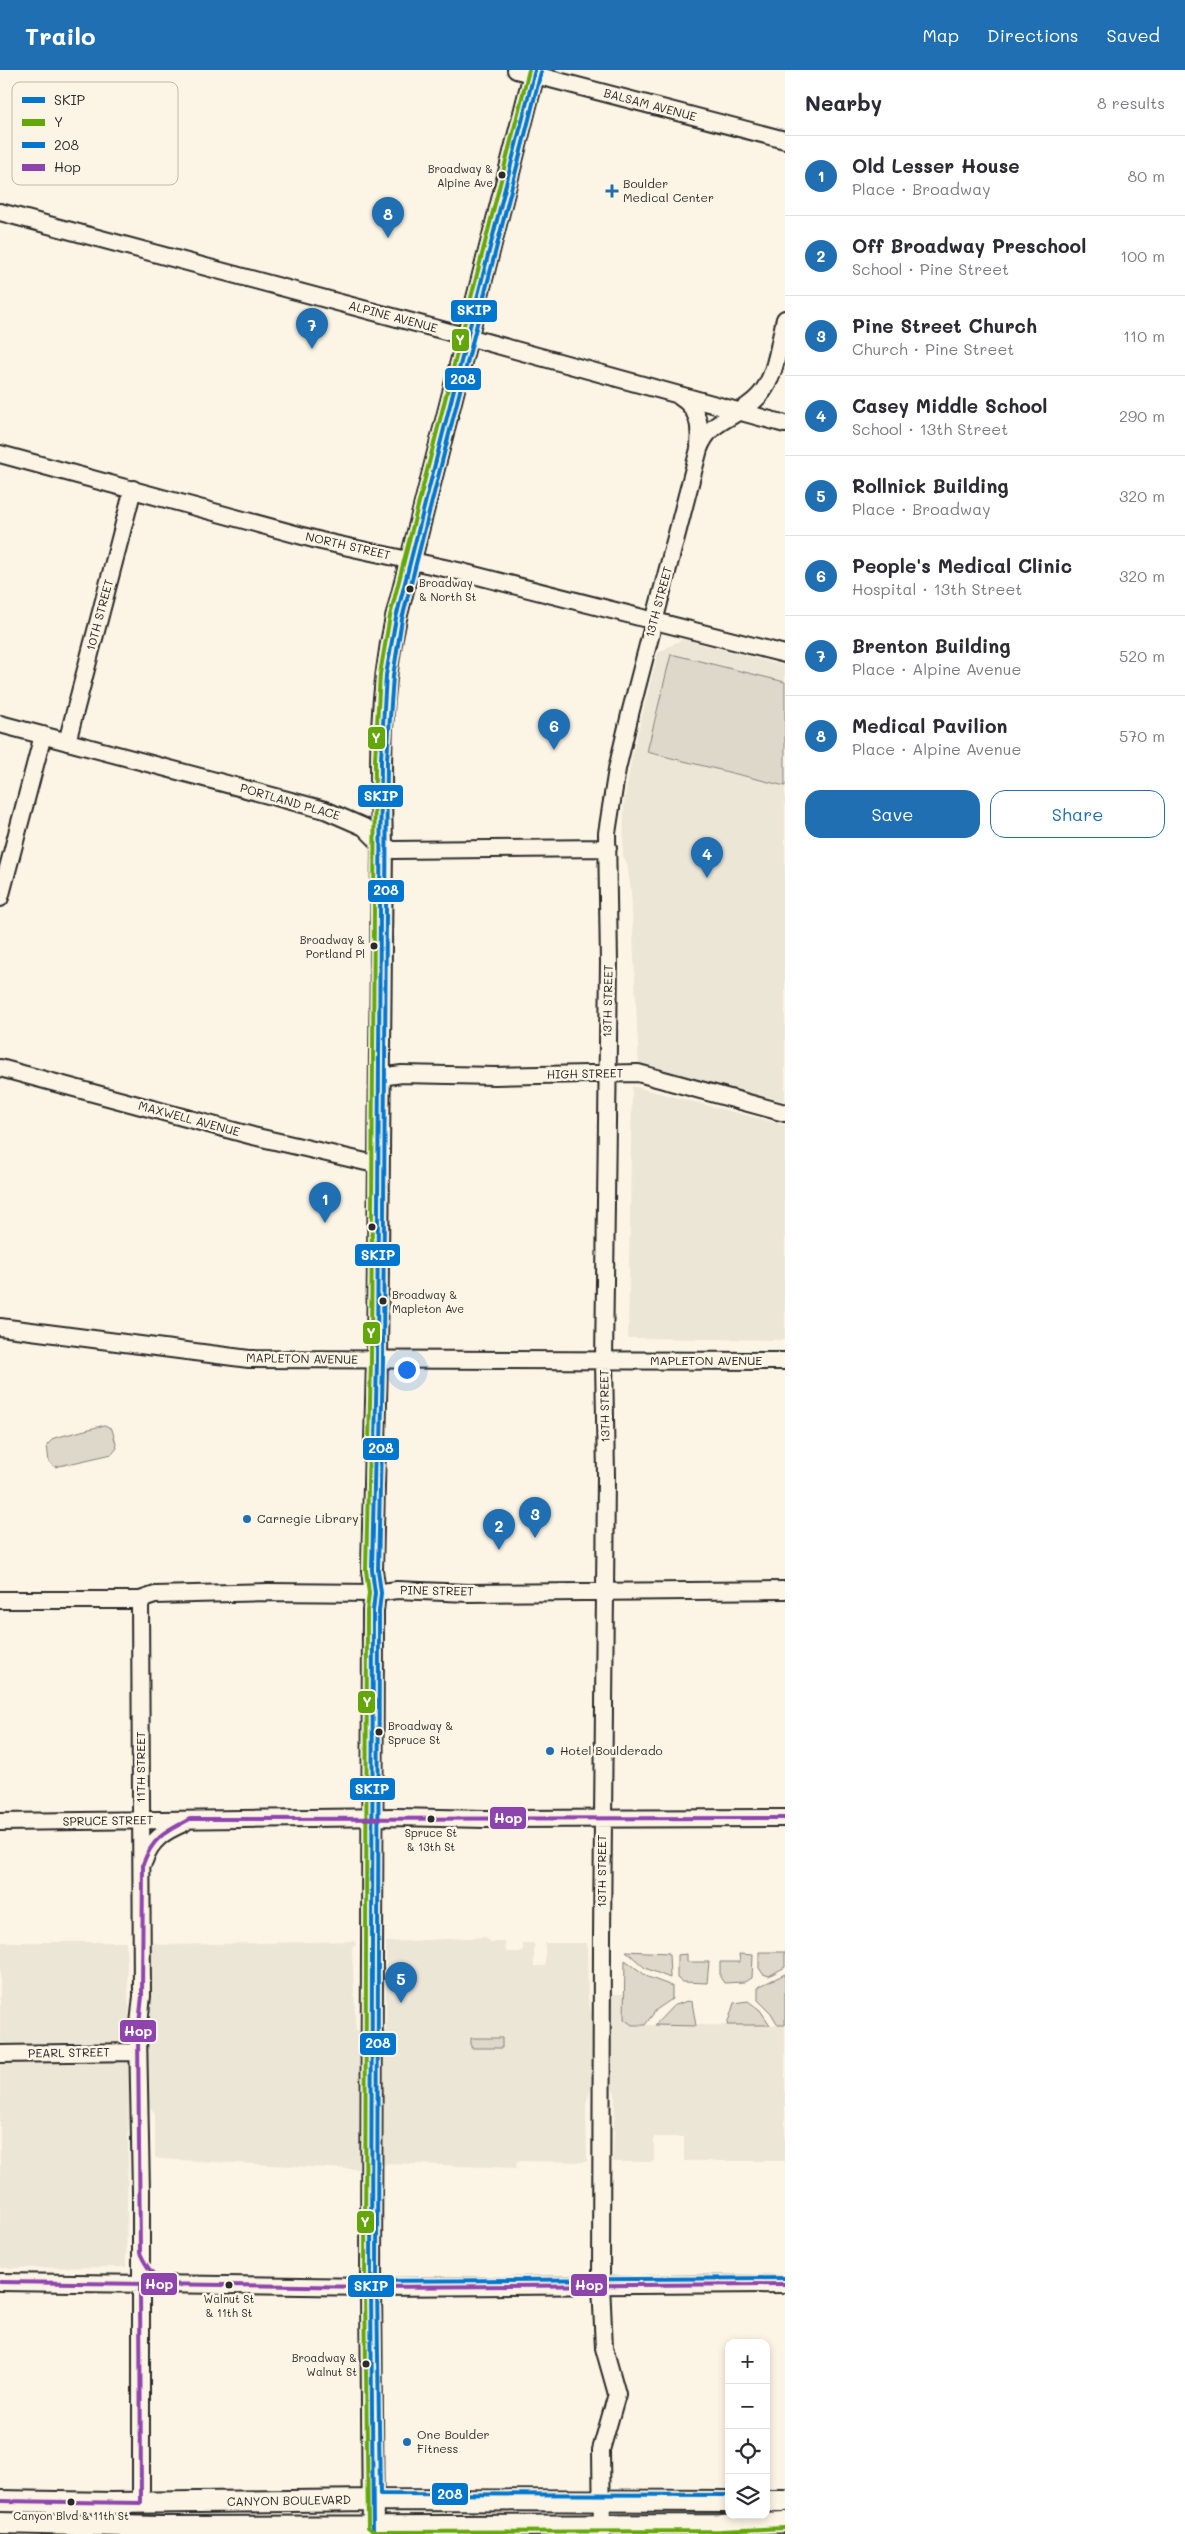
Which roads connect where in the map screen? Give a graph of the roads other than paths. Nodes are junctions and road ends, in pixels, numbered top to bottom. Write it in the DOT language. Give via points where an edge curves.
graph roads {
  1 [pos="528,72"];
  2 [pos="785,140"];
  3 [pos="0,212"];
  4 [pos="785,319"];
  5 [pos="468,337"];
  6 [pos="674,393"];
  7 [pos="738,411"];
  8 [pos="785,424"];
  9 [pos="699,449"];
  10 [pos="0,454"];
  11 [pos="133,489"];
  12 [pos="411,560"];
  13 [pos="654,621"];
  14 [pos="785,654"];
  15 [pos="0,724"];
  16 [pos="43,735"];
  17 [pos="68,742"];
  18 [pos="382,845"];
  19 [pos="608,848"];
  20 [pos="0,898"];
  21 [pos="0,1068"];
  22 [pos="607,1075"];
  23 [pos="380,1076"];
  24 [pos="785,1113"];
  25 [pos="379,1165"];
  26 [pos="0,1327"];
  27 [pos="377,1360"];
  28 [pos="604,1361"];
  29 [pos="785,1361"];
  30 [pos="785,1590"];
  31 [pos="605,1592"];
  32 [pos="375,1593"];
  33 [pos="0,1600"];
  34 [pos="140,1600"];
  35 [pos="603,1817"];
  36 [pos="374,1818"];
  37 [pos="785,1818"];
  38 [pos="190,1820"];
  39 [pos="141,1821"];
  40 [pos="0,1822"];
  41 [pos="141,1878"];
  42 [pos="138,2052"];
  43 [pos="0,2054"];
  44 [pos="140,2253"];
  45 [pos="0,2282"];
  46 [pos="601,2284"];
  47 [pos="785,2284"];
  48 [pos="140,2285"];
  49 [pos="180,2286"];
  50 [pos="371,2286"];
  51 [pos="374,2500"];
  52 [pos="0,2501"];
  53 [pos="725,2501"];
  54 [pos="770,2501"];
  55 [pos="785,2501"];
  56 [pos="601,2502"];
  57 [pos="141,2503"];
  58 [pos="785,2522"];
  59 [pos="0,2523"];
  60 [pos="373,2530"];
  61 [pos="602,2530"];
  1 -- 2 [label="street, BALSAM AVENUE"];
  1 -- 5 [label="main road"];
  3 -- 5 [label="street, ALPINE AVENUE"];
  4 -- 7 [label="street, 13TH STREET" via="766,385 755,400"];
  5 -- 6 [label="street, ALPINE AVENUE"];
  5 -- 12 [label="main road"];
  6 -- 7 [label="street, ALPINE AVENUE"];
  6 -- 9 [label="street" via="697,415"];
  7 -- 8 [label="street, ALPINE AVENUE"];
  7 -- 9 [label="street, 13TH STREET" via="711,429"];
  9 -- 13 [label="street, 13TH STREET"];
  10 -- 11 [label="street, NORTH STREET"];
  11 -- 12 [label="street, NORTH STREET" via="321,541"];
  11 -- 17 [label="street, 10TH STREET"];
  12 -- 13 [label="street, NORTH STREET"];
  12 -- 18 [label="main road" via="383,686"];
  13 -- 14 [label="street, NORTH STREET"];
  13 -- 19 [label="street, 13TH STREET" via="617,769 609,809"];
  15 -- 16 [label="street, PORTLAND PLACE"];
  16 -- 17 [label="street, PORTLAND PLACE"];
  16 -- 20 [label="street"];
  17 -- 18 [label="street, PORTLAND PLACE" via="324,810 364,827"];
  18 -- 19 [label="street" via="407,851"];
  18 -- 23 [label="main road"];
  19 -- 22 [label="street, 13TH STREET"];
  21 -- 25 [label="street, MAXWELL AVENUE" via="253,1136"];
  22 -- 23 [label="street, HIGH STREET"];
  22 -- 24 [label="street, HIGH STREET" via="638,1073"];
  22 -- 28 [label="street, 13TH STREET"];
  23 -- 25 [label="main road"];
  25 -- 27 [label="main road"];
  26 -- 27 [label="street, MAPLETON AVENUE" via="249,1359"];
  27 -- 28 [label="street, MAPLETON AVENUE"];
  27 -- 32 [label="main road" via="372,1564"];
  28 -- 29 [label="street, MAPLETON AVENUE"];
  28 -- 31 [label="street, 13TH STREET"];
  30 -- 31 [label="street, PINE STREET"];
  31 -- 32 [label="street, PINE STREET" via="397,1590"];
  31 -- 35 [label="street, 13TH STREET"];
  32 -- 34 [label="street, PINE STREET" via="156,1595"];
  32 -- 36 [label="main road"];
  33 -- 34 [label="street, PINE STREET"];
  34 -- 39 [label="street, 11TH STREET"];
  35 -- 36 [label="street, SPRUCE STREET"];
  35 -- 37 [label="street, SPRUCE STREET"];
  35 -- 46 [label="street, 13TH STREET"];
  36 -- 38 [label="street, SPRUCE STREET"];
  36 -- 50 [label="main road"];
  38 -- 39 [label="street, SPRUCE STREET"];
  38 -- 41 [label="street" via="156,1838 145,1856"];
  39 -- 40 [label="street, SPRUCE STREET"];
  39 -- 41 [label="street, 11TH STREET"];
  41 -- 42 [label="street, 11TH STREET" via="142,1996"];
  42 -- 43 [label="street, PEARL STREET"];
  42 -- 44 [label="street, 11TH STREET"];
  44 -- 48 [label="street, 11TH STREET"];
  44 -- 49 [label="street" via="158,2280"];
  45 -- 48 [label="street"];
  46 -- 47 [label="street"];
  46 -- 50 [label="street"];
  46 -- 56 [label="street, 13TH STREET" via="604,2348 616,2394 601,2450"];
  48 -- 49 [label="street"];
  48 -- 57 [label="street, 11TH STREET"];
  49 -- 50 [label="street"];
  50 -- 51 [label="main road"];
  51 -- 56 [label="main road, CANYON BOULEVARD"];
  51 -- 57 [label="main road, CANYON BOULEVARD"];
  51 -- 60 [label="main road"];
  52 -- 57 [label="main road, CANYON BOULEVARD"];
  53 -- 56 [label="main road, CANYON BOULEVARD"];
  54 -- 55 [label="main road"];
  56 -- 61 [label="street, 13TH STREET"];
  58 -- 61 [label="main road, CANYON BOULEVARD"];
  59 -- 60 [label="main road, CANYON BOULEVARD"];
  60 -- 61 [label="main road, CANYON BOULEVARD"];
}
